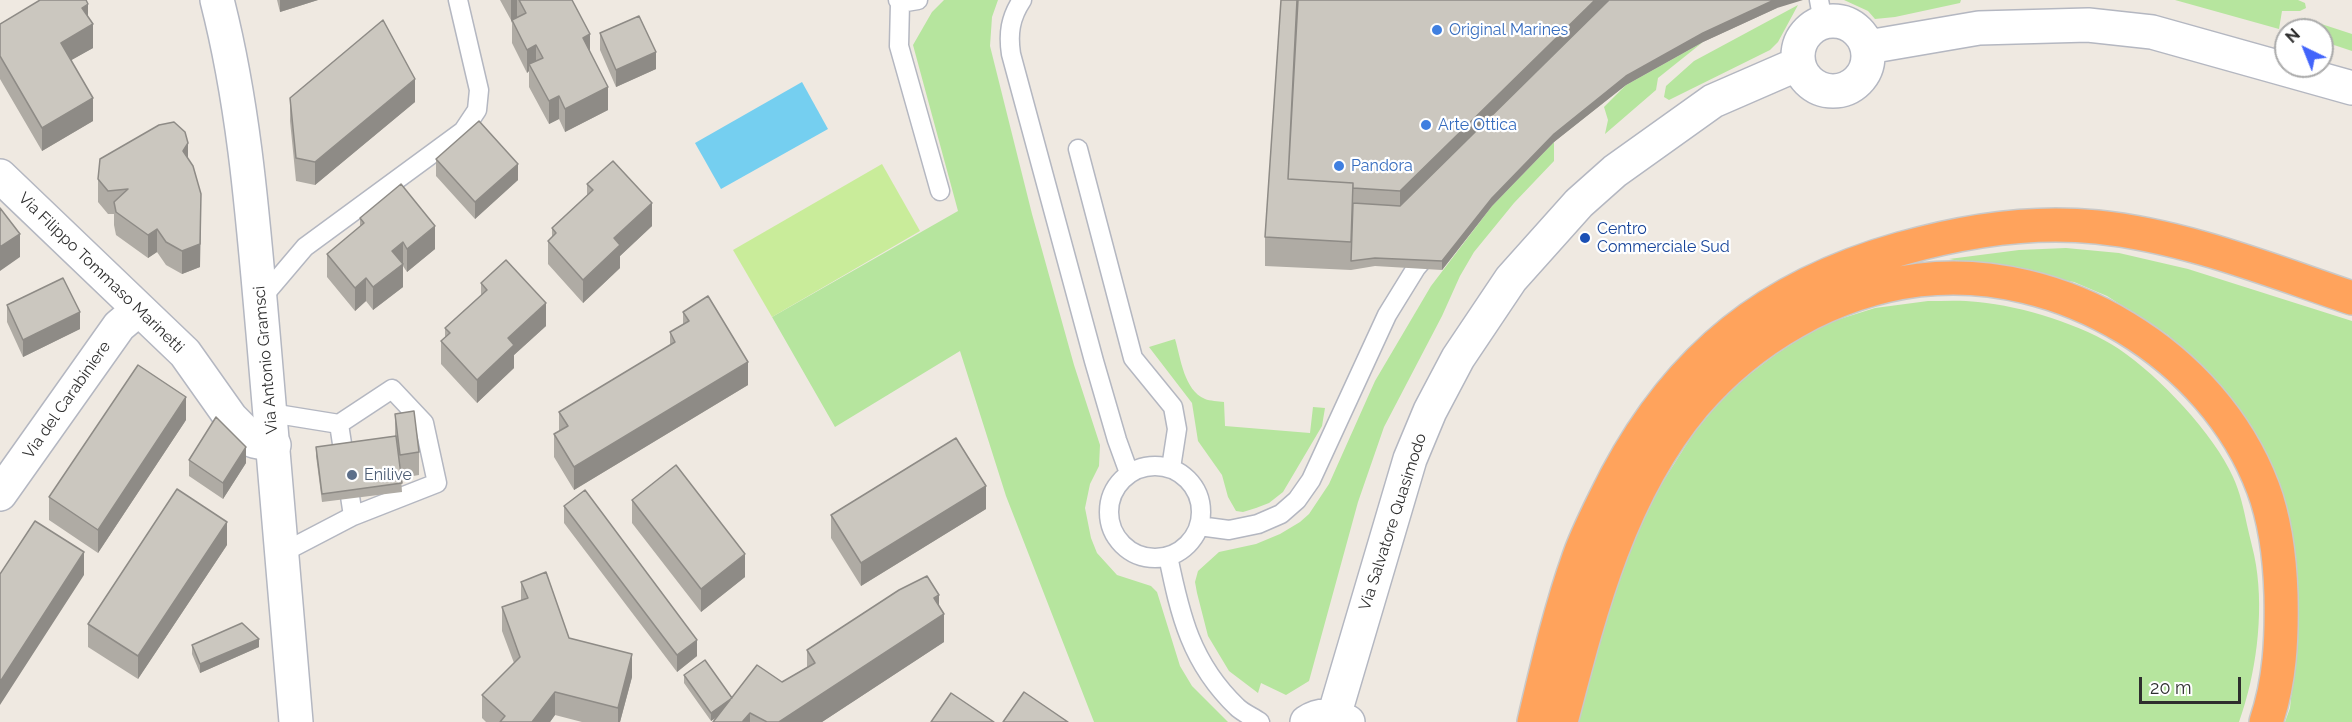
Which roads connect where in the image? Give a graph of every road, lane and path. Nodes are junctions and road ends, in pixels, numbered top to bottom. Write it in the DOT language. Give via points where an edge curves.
graph roads {
  1 [pos="217,0"];
  2 [pos="458,0"];
  3 [pos="1022,0"];
  4 [pos="905,1"];
  5 [pos="1821,11"];
  6 [pos="1868,47"];
  7 [pos="1798,64"];
  8 [pos="2352,88"];
  9 [pos="1078,149"];
  10 [pos="0,176"];
  11 [pos="940,191"];
  12 [pos="1440,240"];
  13 [pos="2352,298"];
  14 [pos="260,300"];
  15 [pos="138,310"];
  16 [pos="339,424"];
  17 [pos="272,429"];
  18 [pos="1171,468"];
  19 [pos="1129,473"];
  20 [pos="0,494"];
  21 [pos="353,516"];
  22 [pos="1199,526"];
  23 [pos="282,553"];
  24 [pos="1168,556"];
  25 [pos="1329,720"];
  26 [pos="296,722"];
  27 [pos="1260,722"];
  28 [pos="1534,722"];
  29 [pos="1561,722"];
  30 [pos="2266,722"];
  1 -- 14 [label="street, Via Antonio Gramsci" via="246,150"];
  2 -- 14 [label="lane" via="479,90 477,110 463,131 305,246"];
  3 -- 19 [label="lane" via="1011,22 1011,54 1094,361"];
  4 -- 11 [label="lane" via="899,46"];
  5 -- 6 [label="street" via="1851,25 1862,34"];
  5 -- 7 [label="street" via="1802,38"];
  6 -- 7 [label="street" via="1865,74 1843,91 1828,92 1815,87"];
  6 -- 8 [label="street" via="1978,28 2088,25 2152,32"];
  7 -- 25 [label="street, Via Salvatore Quasimodo" via="1713,101 1615,171 1579,203 1505,288 1458,358 1410,459"];
  9 -- 18 [label="lane" via="1133,358 1173,407 1177,429"];
  10 -- 15 [label="street, Via Filippo Tommaso Marinetti"];
  12 -- 22 [label="lane" via="1416,268 1387,315 1311,480 1297,500 1281,514 1258,524 1229,530"];
  13 -- 28 [label="highway" via="2184,243 2133,232 2074,226 1983,230 1922,243 1875,256 1794,292 1727,335 1698,361 1651,417 1599,510 1580,555"];
  14 -- 17 [label="street, Via Antonio Gramsci"];
  15 -- 17 [label="street, Via Filippo Tommaso Marinetti" via="184,353 231,418 254,441"];
  15 -- 20 [label="street, Via del Carabiniere" via="119,326"];
  16 -- 17 [label="lane"];
  16 -- 21 [label="lane"];
  16 -- 21 [label="lane" via="392,389 424,423 437,483"];
  17 -- 23 [label="street, Via Antonio Gramsci"];
  18 -- 19 [label="lane" via="1157,466"];
  18 -- 22 [label="lane" via="1188,480 1199,498"];
  19 -- 24 [label="lane" via="1110,503 1111,525 1117,538 1140,555"];
  21 -- 23 [label="lane"];
  22 -- 24 [label="lane" via="1181,550"];
  23 -- 26 [label="street, Via Antonio Gramsci"];
  24 -- 27 [label="lane" via="1177,600 1195,653 1238,708"];
  29 -- 30 [label="highway" via="1586,624 1623,521 1675,431 1695,405 1746,353 1806,316 1879,288 1961,278 2021,286 2096,311 2168,357 2220,412 2263,489 2281,576 2281,646"];
}
